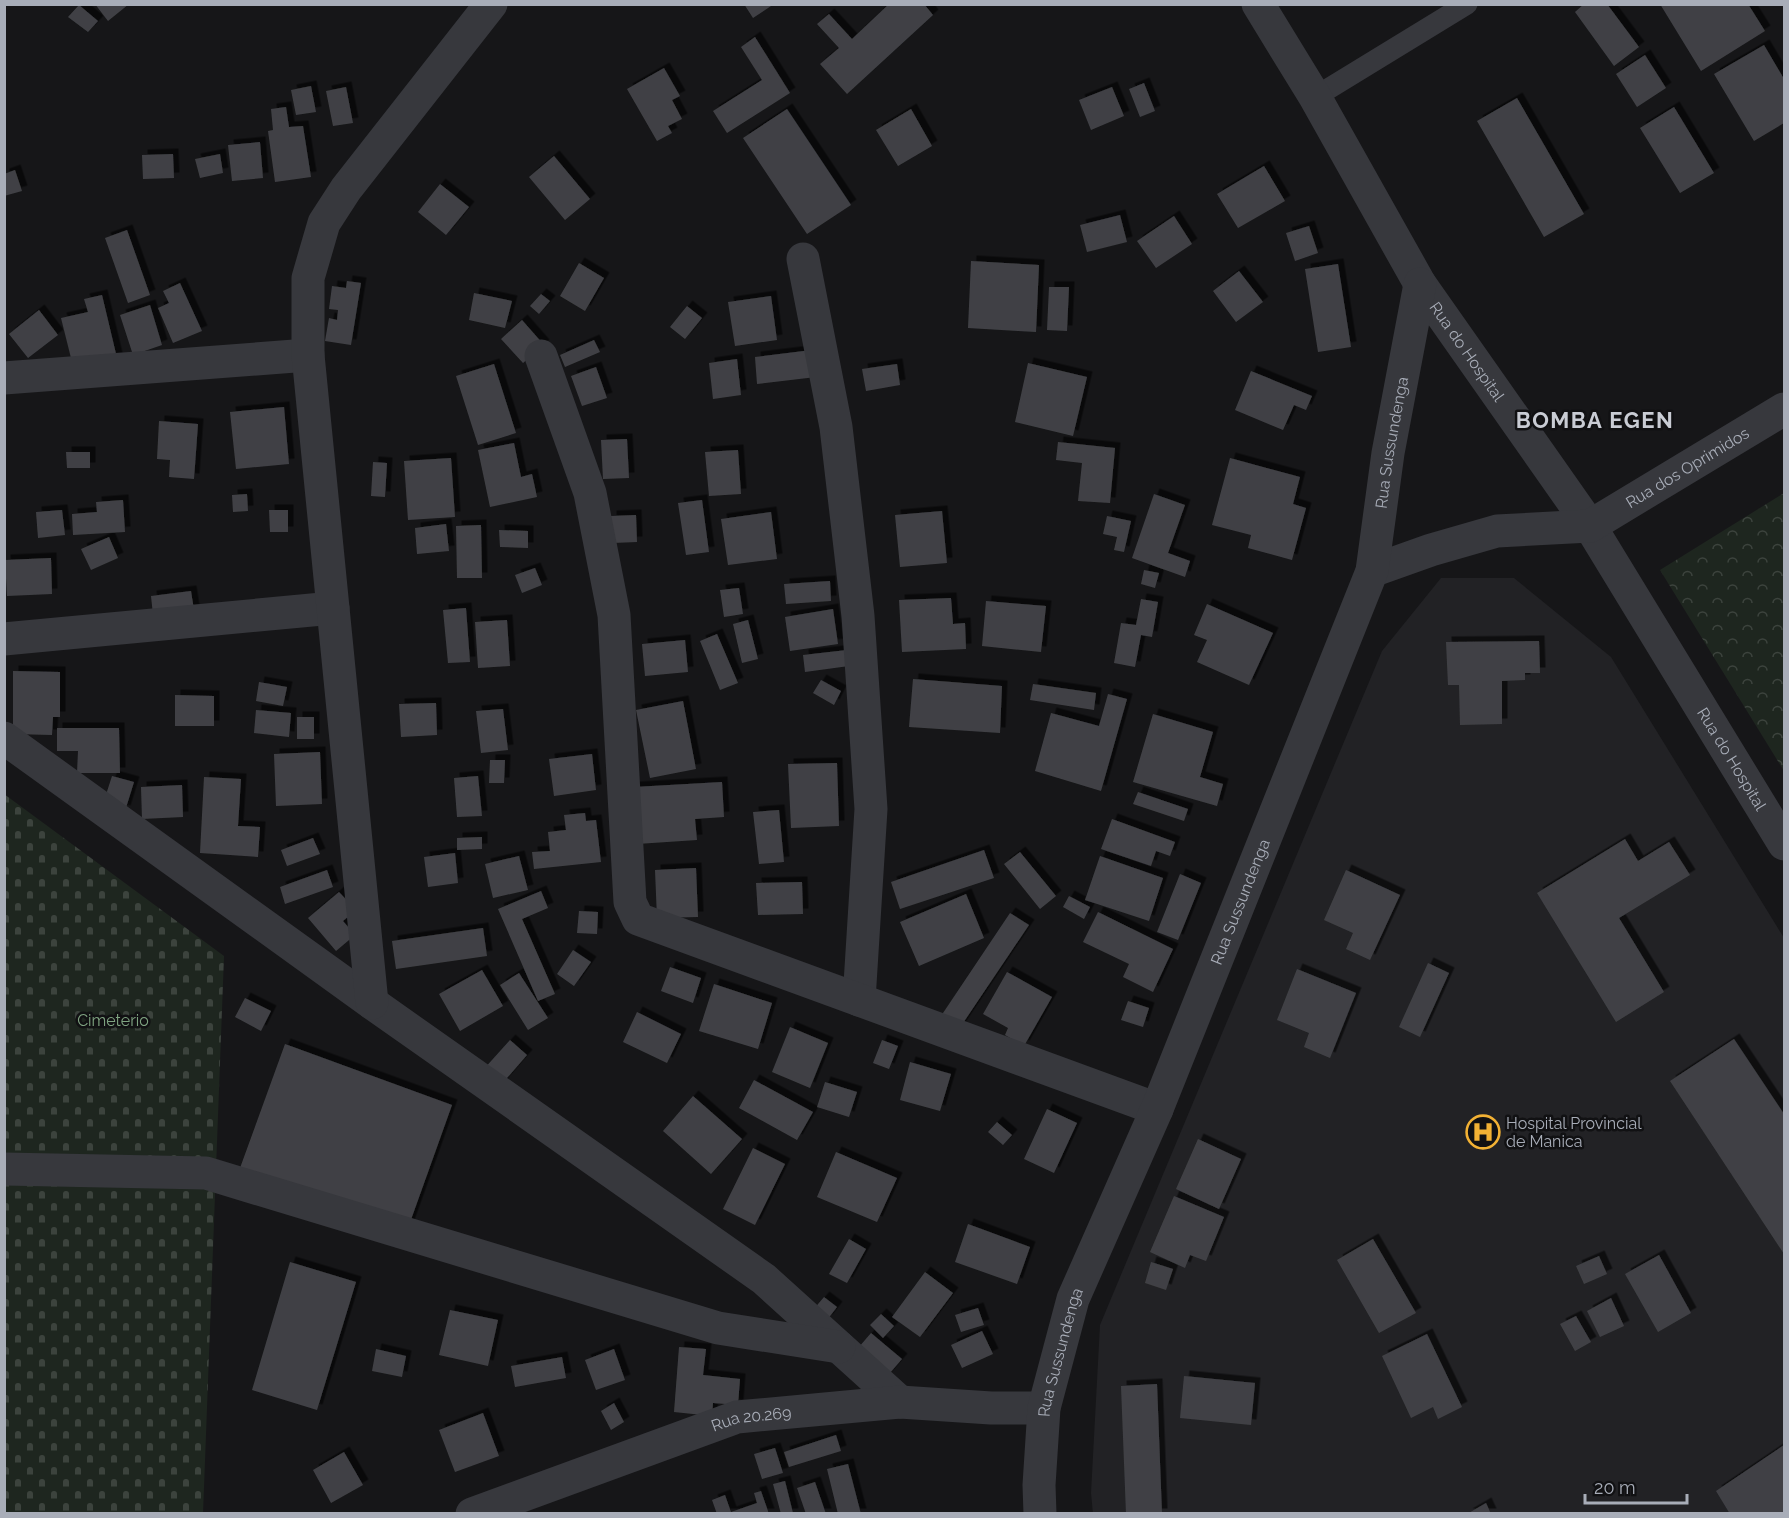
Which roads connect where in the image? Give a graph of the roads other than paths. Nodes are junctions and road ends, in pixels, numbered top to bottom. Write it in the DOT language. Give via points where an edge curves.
graph roads {
  1 [pos="491,4"];
  2 [pos="1258,4"];
  3 [pos="1467,4"];
  4 [pos="1315,97"];
  5 [pos="803,259"];
  6 [pos="1420,284"];
  7 [pos="308,355"];
  8 [pos="541,356"];
  9 [pos="4,378"];
  10 [pos="1785,409"];
  11 [pos="1590,526"];
  12 [pos="1372,571"];
  13 [pos="333,608"];
  14 [pos="4,639"];
  15 [pos="4,738"];
  16 [pos="1785,844"];
  17 [pos="860,1000"];
  18 [pos="372,1003"];
  19 [pos="1157,1109"];
  20 [pos="4,1169"];
  21 [pos="839,1347"];
  22 [pos="900,1402"];
  23 [pos="1044,1408"];
  24 [pos="472,1514"];
  25 [pos="1040,1514"];
  1 -- 7 [label="street" via="346,189 324,223 308,278"];
  2 -- 4 [label="street, Rua do Hospital"];
  3 -- 4 [label="lane"];
  4 -- 6 [label="street, Rua do Hospital"];
  5 -- 17 [label="street" via="836,427 858,616 871,809"];
  6 -- 11 [label="street, Rua do Hospital"];
  6 -- 12 [label="street, Rua Sussundenga" via="1388,453"];
  7 -- 9 [label="street"];
  7 -- 13 [label="street"];
  8 -- 17 [label="street" via="590,493 614,615 630,902 638,920"];
  10 -- 11 [label="street, Rua dos Oprimidos"];
  11 -- 12 [label="street" via="1497,531"];
  11 -- 16 [label="street, Rua do Hospital"];
  12 -- 19 [label="street, Rua Sussundenga"];
  13 -- 14 [label="street"];
  13 -- 18 [label="street"];
  15 -- 18 [label="street"];
  17 -- 19 [label="street"];
  18 -- 21 [label="street" via="764,1279"];
  19 -- 23 [label="street, Rua Sussundenga" via="1073,1299"];
  20 -- 21 [label="street" via="206,1173 718,1328"];
  21 -- 22 [label="street"];
  22 -- 23 [label="street, Rua 20.269"];
  22 -- 24 [label="street, Rua 20.269" via="737,1417"];
  23 -- 25 [label="street, Rua Sussundenga"];
}
